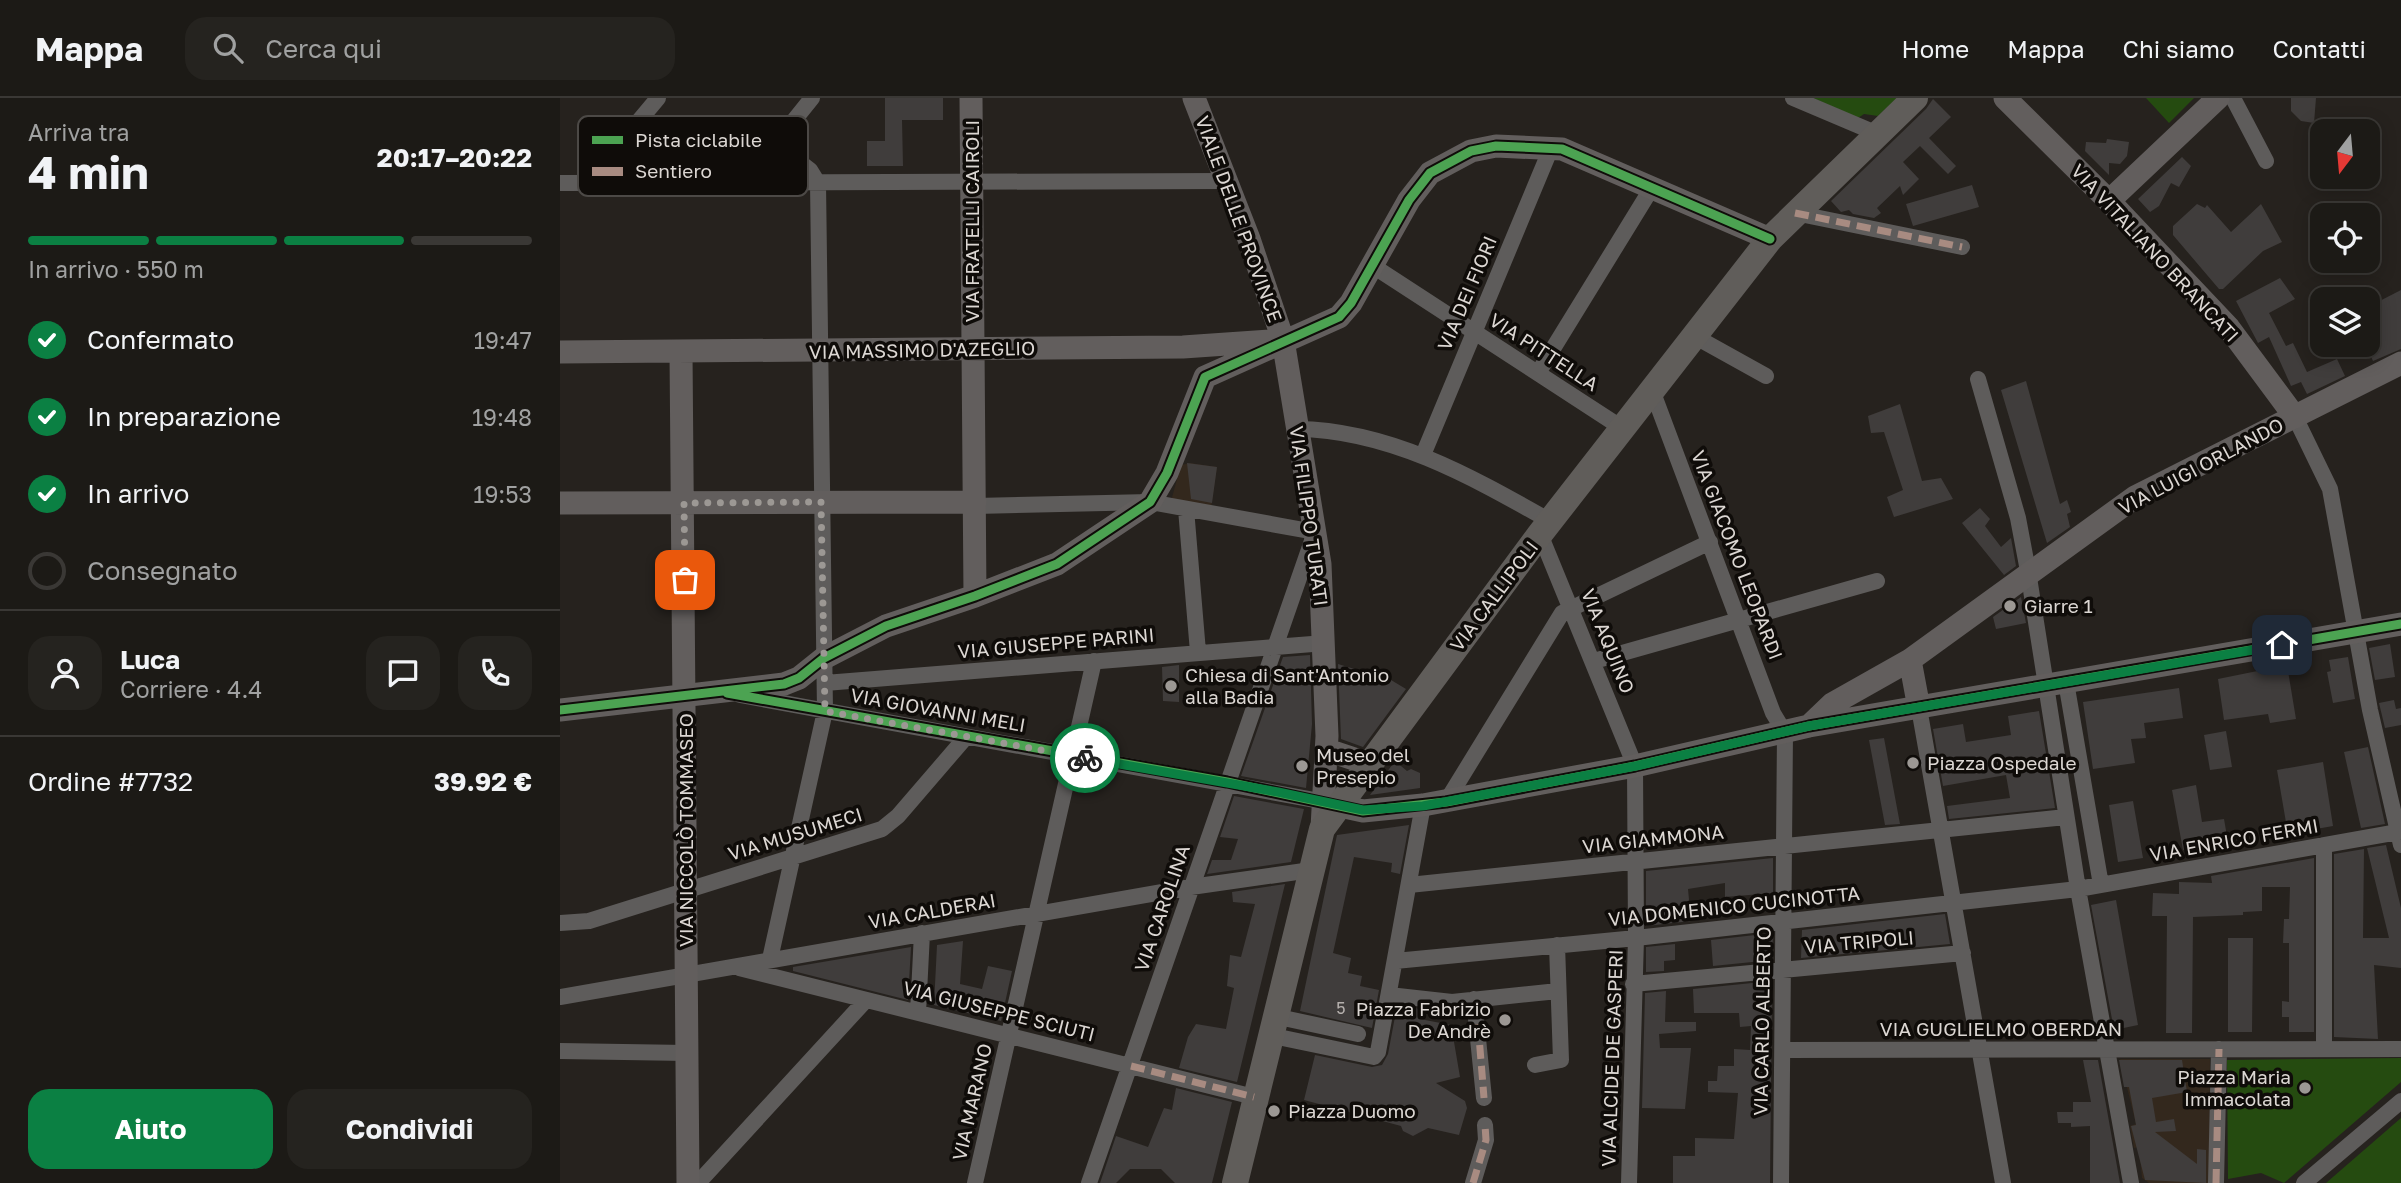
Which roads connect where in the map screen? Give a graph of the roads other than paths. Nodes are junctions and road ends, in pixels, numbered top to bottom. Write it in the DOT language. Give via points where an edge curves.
graph roads {
  1 [pos="658,98"];
  2 [pos="812,98"];
  3 [pos="971,98"];
  4 [pos="1194,98"];
  5 [pos="1793,98"];
  6 [pos="1915,98"];
  7 [pos="2005,98"];
  8 [pos="2218,98"];
  9 [pos="2233,98"];
  10 [pos="643,116"];
  11 [pos="797,116"];
  12 [pos="1878,134"];
  13 [pos="1550,148"];
  14 [pos="2266,161"];
  15 [pos="808,168"];
  16 [pos="1226,181"];
  17 [pos="972,182"];
  18 [pos="808,183"];
  19 [pos="818,183"];
  20 [pos="1653,186"];
  21 [pos="2109,201"];
  22 [pos="1795,213"];
  23 [pos="1770,239"];
  24 [pos="1962,247"];
  25 [pos="1373,266"];
  26 [pos="1475,331"];
  27 [pos="1695,336"];
  28 [pos="1283,340"];
  29 [pos="1182,347"];
  30 [pos="973,348"];
  31 [pos="821,351"];
  32 [pos="560,352"];
  33 [pos="681,352"];
  34 [pos="2401,363"];
  35 [pos="1538,373"];
  36 [pos="1766,376"];
  37 [pos="1205,377"];
  38 [pos="1978,379"];
  39 [pos="1652,390"];
  40 [pos="2295,417"];
  41 [pos="1622,428"];
  42 [pos="1297,429"];
  43 [pos="1423,455"];
  44 [pos="821,502"];
  45 [pos="1150,502"];
  46 [pos="560,503"];
  47 [pos="684,503"];
  48 [pos="975,504"];
  49 [pos="1105,505"];
  50 [pos="1186,509"];
  51 [pos="1545,527"];
  52 [pos="1315,532"];
  53 [pos="1105,533"];
  54 [pos="1710,542"];
  55 [pos="2028,571"];
  56 [pos="1877,581"];
  57 [pos="975,597"];
  58 [pos="1573,609"];
  59 [pos="1740,621"];
  60 [pos="2401,624"];
  61 [pos="2358,631"];
  62 [pos="1325,643"];
  63 [pos="1274,645"];
  64 [pos="829,649"];
  65 [pos="1198,652"];
  66 [pos="1910,660"];
  67 [pos="1094,661"];
  68 [pos="1594,661"];
  69 [pos="825,684"];
  70 [pos="2056,684"];
  71 [pos="727,693"];
  72 [pos="686,697"];
  73 [pos="1923,707"];
  74 [pos="560,709"];
  75 [pos="826,716"];
  76 [pos="1809,726"];
  77 [pos="1785,733"];
  78 [pos="966,737"];
  79 [pos="1327,743"];
  80 [pos="1072,756"];
  81 [pos="1369,764"];
  82 [pos="1636,766"];
  83 [pos="1227,782"];
  84 [pos="1333,804"];
  85 [pos="1434,804"];
  86 [pos="2066,817"];
  87 [pos="1941,830"];
  88 [pos="2400,839"];
  89 [pos="2324,845"];
  90 [pos="1786,846"];
  91 [pos="793,855"];
  92 [pos="1636,862"];
  93 [pos="1311,870"];
  94 [pos="1409,885"];
  95 [pos="2101,885"];
  96 [pos="1191,887"];
  97 [pos="2078,889"];
  98 [pos="685,890"];
  99 [pos="1954,904"];
  100 [pos="1037,914"];
  101 [pos="1785,921"];
  102 [pos="560,923"];
  103 [pos="922,933"];
  104 [pos="1636,938"];
  105 [pos="1557,945"];
  106 [pos="1962,953"];
  107 [pos="770,959"];
  108 [pos="1395,961"];
  109 [pos="733,967"];
  110 [pos="1784,970"];
  111 [pos="685,975"];
  112 [pos="1633,984"];
  113 [pos="1559,991"];
  114 [pos="1389,995"];
  115 [pos="560,997"];
  116 [pos="1474,999"];
  117 [pos="866,1000"];
  118 [pos="918,1013"];
  119 [pos="1272,1026"];
  120 [pos="1358,1034"];
  121 [pos="1009,1035"];
  122 [pos="2324,1044"];
  123 [pos="2219,1049"];
  124 [pos="2401,1049"];
  125 [pos="1980,1050"];
  126 [pos="2107,1050"];
  127 [pos="560,1051"];
  128 [pos="1783,1051"];
  129 [pos="687,1052"];
  130 [pos="1535,1065"];
  131 [pos="1131,1066"];
  132 [pos="1254,1097"];
  133 [pos="1484,1098"];
  134 [pos="2401,1101"];
  135 [pos="1485,1125"];
  136 [pos="688,1183"];
  137 [pos="698,1183"];
  138 [pos="975,1183"];
  139 [pos="1089,1183"];
  140 [pos="1235,1183"];
  141 [pos="1473,1183"];
  142 [pos="1629,1183"];
  143 [pos="1781,1183"];
  144 [pos="2003,1183"];
  145 [pos="2131,1183"];
  146 [pos="2216,1183"];
  147 [pos="2304,1183"];
  1 -- 10 [label="street"];
  2 -- 11 [label="street"];
  3 -- 17 [label="street, VIA FRATELLI CAIROLI"];
  4 -- 16 [label="street, VIALE DELLE PROVINCE"];
  5 -- 12 [label="street"];
  6 -- 12 [label="main road, VIA CALLIPOLI"];
  7 -- 21 [label="street, VIA VITALIANO BRANCATI"];
  8 -- 21 [label="street"];
  9 -- 14 [label="street"];
  12 -- 22 [label="main road, VIA CALLIPOLI"];
  13 -- 20 [label="street"];
  13 -- 25 [label="street" via="1496,146 1471,151 1430,173 1409,200"];
  13 -- 26 [label="street, VIA DEI FIORI"];
  15 -- 19 [label="street"];
  16 -- 17 [label="street"];
  16 -- 28 [label="street, VIALE DELLE PROVINCE"];
  17 -- 19 [label="street"];
  17 -- 30 [label="street, VIA FRATELLI CAIROLI"];
  18 -- 19 [label="street"];
  19 -- 31 [label="street"];
  20 -- 23 [label="street"];
  20 -- 35 [label="street"];
  21 -- 40 [label="street, VIA VITALIANO BRANCATI" via="2229,328"];
  22 -- 23 [label="main road, VIA CALLIPOLI"];
  22 -- 24 [label="street"];
  23 -- 27 [label="main road, VIA CALLIPOLI"];
  25 -- 26 [label="street, VIA PITTELLA"];
  25 -- 28 [label="street" via="1339,317"];
  26 -- 35 [label="street, VIA PITTELLA"];
  26 -- 43 [label="street, VIA DEI FIORI"];
  27 -- 36 [label="street"];
  27 -- 39 [label="main road, VIA CALLIPOLI"];
  28 -- 29 [label="street, VIA MASSIMO D'AZEGLIO"];
  28 -- 37 [label="street"];
  28 -- 42 [label="street, VIA FILIPPO TURATI"];
  29 -- 30 [label="street, VIA MASSIMO D'AZEGLIO"];
  29 -- 37 [label="street" via="1205,352 1209,358"];
  30 -- 31 [label="street, VIA MASSIMO D'AZEGLIO"];
  30 -- 48 [label="street, VIA FRATELLI CAIROLI"];
  31 -- 33 [label="street, VIA MASSIMO D'AZEGLIO"];
  31 -- 44 [label="street"];
  32 -- 33 [label="street, VIA MASSIMO D'AZEGLIO"];
  33 -- 47 [label="street, VIA NICCOLÒ TOMMASEO"];
  34 -- 40 [label="street, VIA LUIGI ORLANDO"];
  35 -- 41 [label="street, VIA PITTELLA"];
  37 -- 45 [label="street" via="1167,473"];
  38 -- 55 [label="street" via="2018,518"];
  39 -- 41 [label="main road, VIA CALLIPOLI"];
  39 -- 54 [label="street, VIA GIACOMO LEOPARDI"];
  40 -- 55 [label="street, VIA LUIGI ORLANDO" via="2135,497"];
  40 -- 61 [label="street" via="2330,489"];
  41 -- 51 [label="main road, VIA CALLIPOLI"];
  42 -- 43 [label="street" via="1323,429"];
  42 -- 52 [label="street, VIA FILIPPO TURATI"];
  43 -- 51 [label="street" via="1457,468"];
  44 -- 47 [label="street"];
  44 -- 48 [label="street"];
  44 -- 64 [label="street"];
  45 -- 49 [label="street"];
  45 -- 50 [label="street"];
  45 -- 53 [label="street"];
  46 -- 47 [label="street"];
  47 -- 72 [label="street, VIA NICCOLÒ TOMMASEO"];
  48 -- 49 [label="street"];
  48 -- 57 [label="street, VIA FRATELLI CAIROLI"];
  49 -- 53 [label="street"];
  50 -- 52 [label="street"];
  50 -- 65 [label="street"];
  51 -- 58 [label="street, VIA AQUINO"];
  51 -- 81 [label="main road, VIA CALLIPOLI"];
  52 -- 62 [label="street, VIA FILIPPO TURATI"];
  52 -- 63 [label="street, VIA CAROLINA"];
  53 -- 57 [label="street" via="1057,564"];
  54 -- 58 [label="street"];
  54 -- 59 [label="street, VIA GIACOMO LEOPARDI"];
  55 -- 66 [label="street, VIA LUIGI ORLANDO"];
  55 -- 70 [label="street"];
  56 -- 59 [label="street"];
  57 -- 64 [label="street"];
  58 -- 68 [label="street, VIA AQUINO"];
  58 -- 85 [label="street" via="1562,614"];
  59 -- 68 [label="street"];
  59 -- 77 [label="street, VIA GIACOMO LEOPARDI" via="1773,713"];
  60 -- 61 [label="street"];
  61 -- 70 [label="street"];
  61 -- 88 [label="street" via="2370,710"];
  62 -- 63 [label="street, VIA GIUSEPPE PARINI"];
  62 -- 79 [label="street, VIA FILIPPO TURATI"];
  63 -- 65 [label="street, VIA GIUSEPPE PARINI"];
  63 -- 83 [label="street, VIA CAROLINA"];
  64 -- 69 [label="street"];
  64 -- 71 [label="street" via="799,678"];
  65 -- 67 [label="street, VIA GIUSEPPE PARINI"];
  66 -- 73 [label="street"];
  66 -- 76 [label="street, VIA LUIGI ORLANDO" via="1832,704"];
  67 -- 69 [label="street, VIA GIUSEPPE PARINI"];
  67 -- 80 [label="street, VIA MARANO"];
  68 -- 82 [label="street, VIA AQUINO"];
  69 -- 75 [label="street"];
  70 -- 73 [label="street"];
  70 -- 86 [label="street"];
  70 -- 95 [label="street"];
  71 -- 72 [label="street"];
  71 -- 75 [label="street, VIA GIOVANNI MELI"];
  72 -- 74 [label="street"];
  72 -- 98 [label="street, VIA NICCOLÒ TOMMASEO"];
  73 -- 76 [label="street"];
  73 -- 87 [label="street"];
  75 -- 78 [label="street, VIA GIOVANNI MELI"];
  75 -- 91 [label="street"];
  76 -- 77 [label="street"];
  77 -- 82 [label="street"];
  77 -- 90 [label="street, VIA CARLO ALBERTO"];
  78 -- 80 [label="street, VIA GIOVANNI MELI"];
  78 -- 91 [label="street, VIA MUSUMECI" via="882,829"];
  79 -- 81 [label="street"];
  79 -- 84 [label="street, VIA FILIPPO TURATI"];
  80 -- 83 [label="street, VIA GIOVANNI MELI"];
  80 -- 100 [label="street, VIA MARANO"];
  81 -- 84 [label="main road, VIA CALLIPOLI"];
  82 -- 85 [label="street"];
  82 -- 92 [label="street, VIA ALCIDE DE GASPERI"];
  83 -- 84 [label="street, VIA GIOVANNI MELI"];
  83 -- 96 [label="street, VIA CAROLINA"];
  84 -- 85 [label="street" via="1363,810"];
  84 -- 93 [label="main road, VIA CALLIPOLI"];
  85 -- 94 [label="street"];
  86 -- 87 [label="street"];
  86 -- 97 [label="street"];
  87 -- 90 [label="street, VIA GIAMMONA"];
  87 -- 99 [label="street"];
  88 -- 89 [label="street, VIA ENRICO FERMI"];
  89 -- 95 [label="street, VIA ENRICO FERMI"];
  89 -- 122 [label="street"];
  90 -- 92 [label="street, VIA GIAMMONA"];
  90 -- 101 [label="street, VIA CARLO ALBERTO"];
  91 -- 98 [label="street, VIA MUSUMECI"];
  91 -- 107 [label="street"];
  92 -- 94 [label="street, VIA GIAMMONA"];
  92 -- 104 [label="street, VIA ALCIDE DE GASPERI"];
  93 -- 96 [label="street, VIA CALDERAI"];
  93 -- 119 [label="main road, VIA CALLIPOLI"];
  94 -- 108 [label="street"];
  95 -- 97 [label="street, VIA ENRICO FERMI"];
  96 -- 100 [label="street, VIA CALDERAI"];
  96 -- 131 [label="street, VIA CAROLINA"];
  97 -- 99 [label="street, VIA DOMENICO CUCINOTTA"];
  97 -- 126 [label="street"];
  98 -- 102 [label="street, VIA MUSUMECI" via="589,921"];
  98 -- 111 [label="street, VIA NICCOLÒ TOMMASEO"];
  99 -- 101 [label="street, VIA DOMENICO CUCINOTTA"];
  99 -- 106 [label="street"];
  100 -- 103 [label="street, VIA CALDERAI"];
  100 -- 121 [label="street, VIA MARANO"];
  101 -- 104 [label="street, VIA DOMENICO CUCINOTTA"];
  101 -- 110 [label="street, VIA CARLO ALBERTO"];
  103 -- 107 [label="street, VIA CALDERAI"];
  103 -- 118 [label="street"];
  104 -- 105 [label="street, VIA DOMENICO CUCINOTTA"];
  104 -- 112 [label="street, VIA ALCIDE DE GASPERI"];
  105 -- 108 [label="street, VIA DOMENICO CUCINOTTA"];
  105 -- 113 [label="street"];
  106 -- 110 [label="street, VIA TRIPOLI"];
  106 -- 125 [label="street"];
  107 -- 109 [label="street, VIA CALDERAI"];
  108 -- 114 [label="street"];
  109 -- 111 [label="street, VIA CALDERAI"];
  109 -- 117 [label="street, VIA GIUSEPPE SCIUTI"];
  110 -- 112 [label="street, VIA TRIPOLI"];
  110 -- 128 [label="street, VIA CARLO ALBERTO"];
  111 -- 115 [label="street, VIA CALDERAI"];
  111 -- 129 [label="street, VIA NICCOLÒ TOMMASEO"];
  112 -- 142 [label="street, VIA ALCIDE DE GASPERI"];
  113 -- 116 [label="street"];
  113 -- 130 [label="street" via="1561,1060"];
  114 -- 116 [label="street" via="1452,1002"];
  114 -- 119 [label="street" via="1374,1057"];
  116 -- 133 [label="street"];
  117 -- 118 [label="street, VIA GIUSEPPE SCIUTI"];
  117 -- 137 [label="street"];
  118 -- 121 [label="street, VIA GIUSEPPE SCIUTI"];
  119 -- 120 [label="street"];
  119 -- 132 [label="main road, VIA CALLIPOLI"];
  121 -- 131 [label="street, VIA GIUSEPPE SCIUTI"];
  121 -- 138 [label="street, VIA MARANO"];
  122 -- 123 [label="street, VIA GUGLIELMO OBERDAN"];
  122 -- 124 [label="street, VIA GUGLIELMO OBERDAN"];
  123 -- 126 [label="street, VIA GUGLIELMO OBERDAN"];
  123 -- 146 [label="street"];
  125 -- 126 [label="street, VIA GUGLIELMO OBERDAN"];
  125 -- 128 [label="street, VIA GUGLIELMO OBERDAN"];
  125 -- 144 [label="street"];
  126 -- 145 [label="street"];
  127 -- 129 [label="street"];
  128 -- 143 [label="street, VIA CARLO ALBERTO"];
  129 -- 136 [label="street, VIA NICCOLÒ TOMMASEO"];
  131 -- 132 [label="street, VIA GIUSEPPE SCIUTI"];
  131 -- 139 [label="street, VIA CAROLINA"];
  132 -- 140 [label="main road, VIA CALLIPOLI"];
  134 -- 147 [label="street"];
  135 -- 141 [label="street" via="1486,1140"];
}
